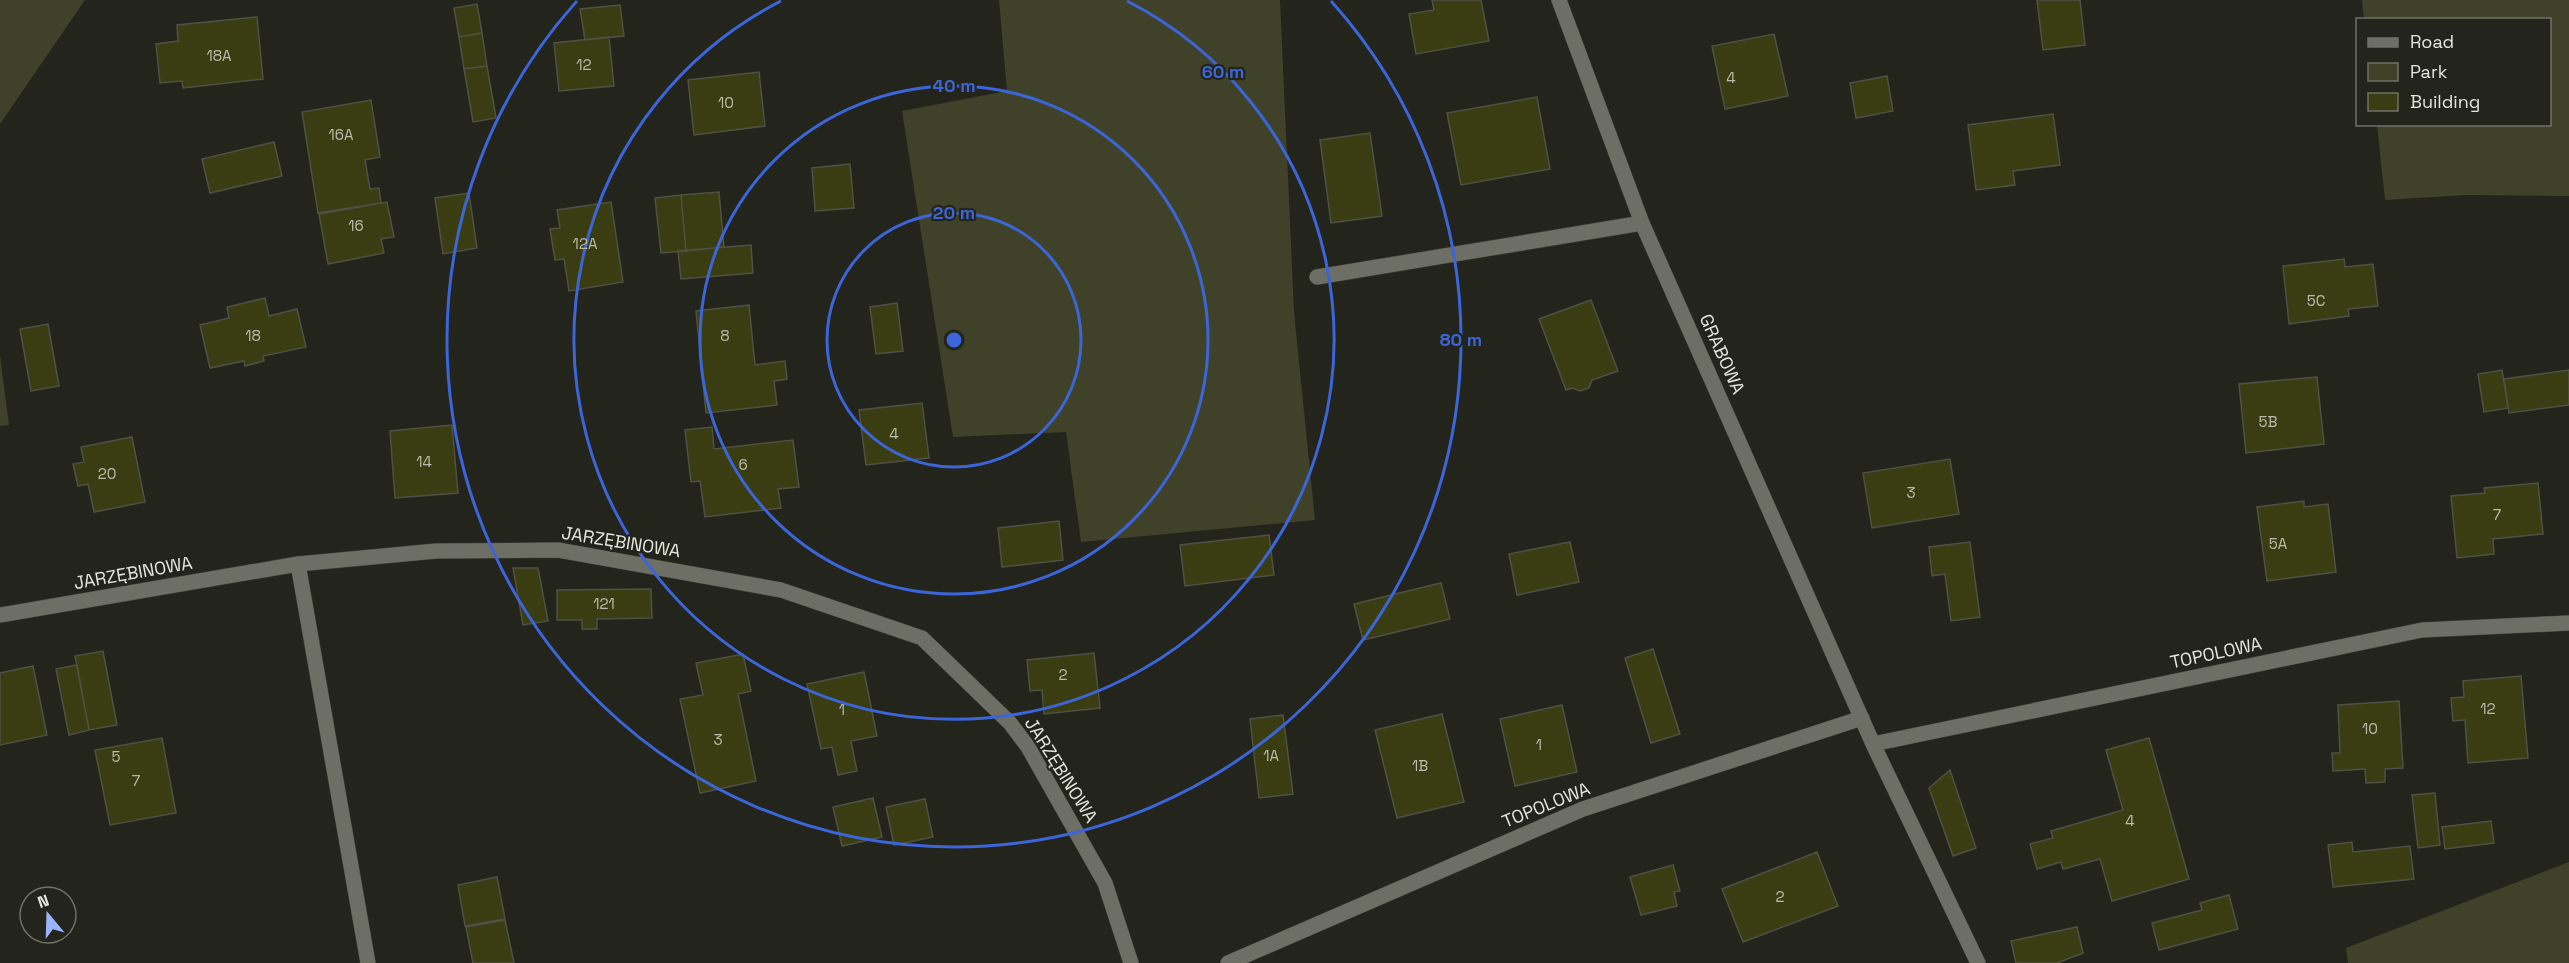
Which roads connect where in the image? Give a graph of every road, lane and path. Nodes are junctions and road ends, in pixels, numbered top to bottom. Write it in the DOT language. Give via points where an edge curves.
graph roads {
  1 [pos="1559,0"];
  2 [pos="1642,223"];
  3 [pos="1317,277"];
  4 [pos="298,564"];
  5 [pos="0,615"];
  6 [pos="2569,623"];
  7 [pos="1862,718"];
  8 [pos="1873,744"];
  9 [pos="368,963"];
  10 [pos="1131,963"];
  11 [pos="1228,963"];
  12 [pos="1978,963"];
  1 -- 2 [label="street, GRABOWA"];
  2 -- 3 [label="street"];
  2 -- 7 [label="street, GRABOWA"];
  4 -- 5 [label="street, JARZĘBINOWA"];
  4 -- 9 [label="street"];
  4 -- 10 [label="street, JARZĘBINOWA" via="436,551 558,550 781,590 922,638 1010,723 1028,747 1106,883"];
  6 -- 8 [label="street, TOPOLOWA" via="2422,630"];
  7 -- 8 [label="street"];
  7 -- 11 [label="street, TOPOLOWA" via="1583,809"];
  8 -- 12 [label="street"];
}
